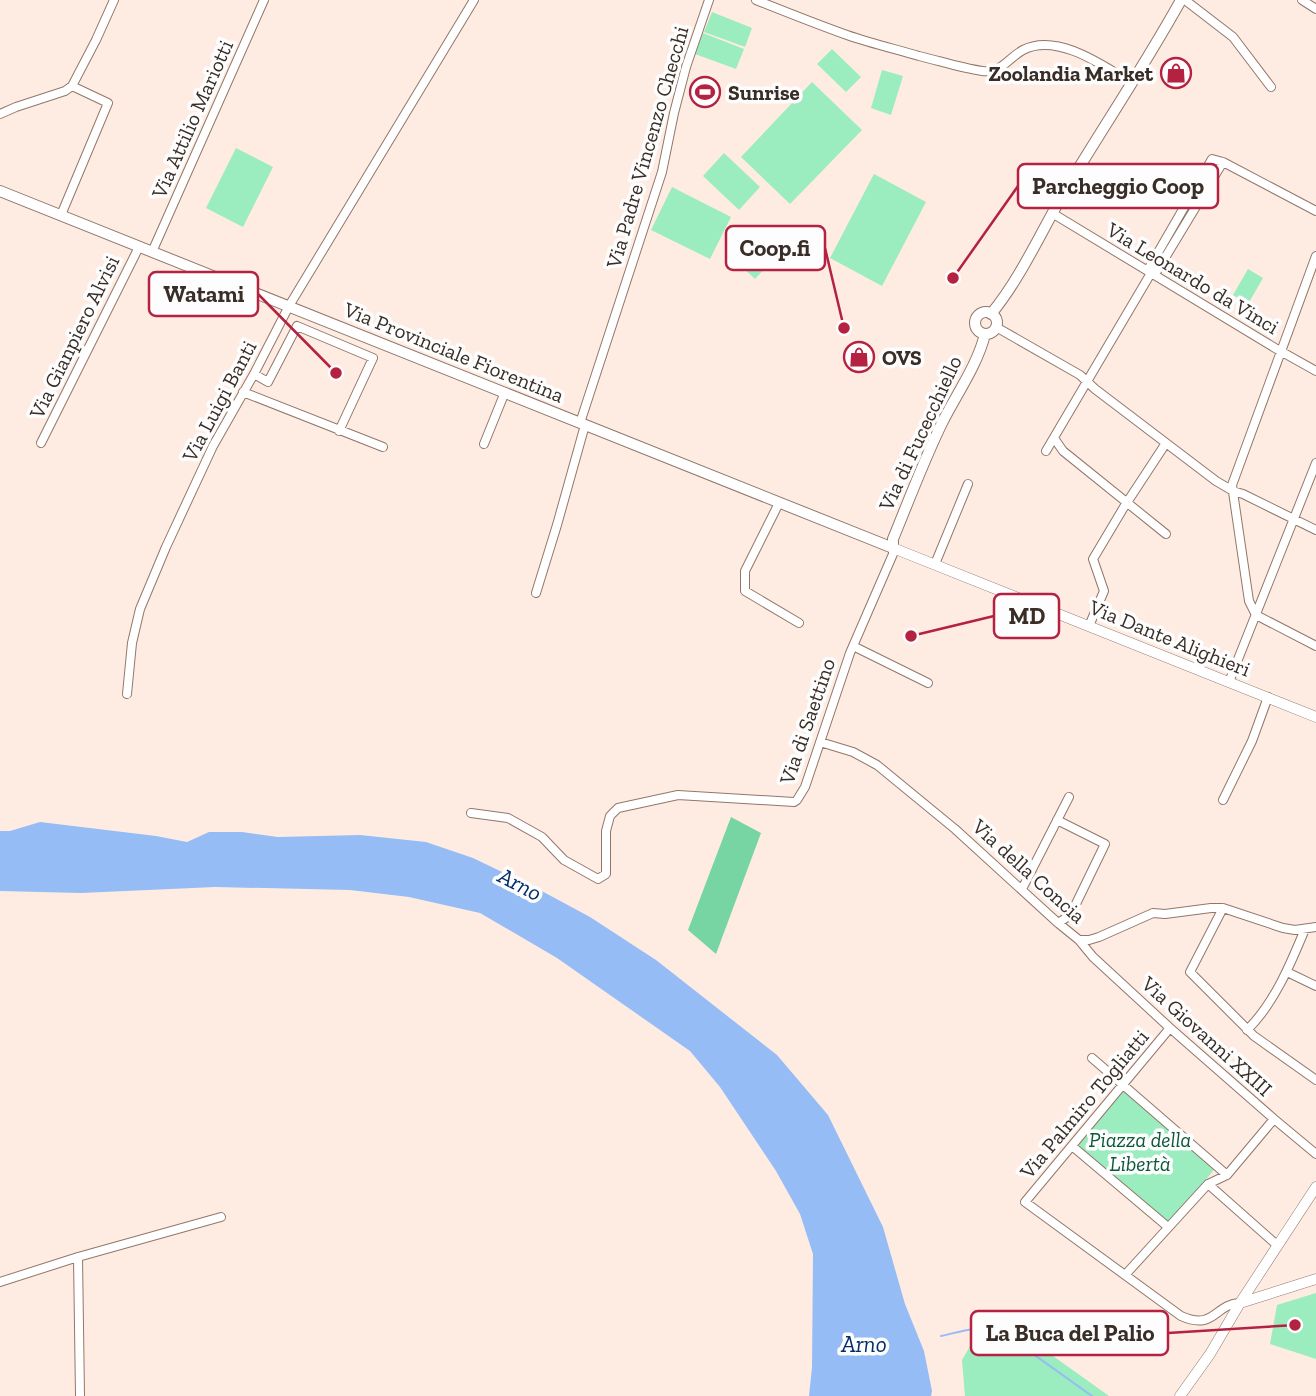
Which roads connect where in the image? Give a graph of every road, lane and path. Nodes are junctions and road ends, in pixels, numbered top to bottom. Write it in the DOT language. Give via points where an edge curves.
graph roads {
  1 [pos="114,0"];
  2 [pos="264,0"];
  3 [pos="474,0"];
  4 [pos="709,0"];
  5 [pos="756,0"];
  6 [pos="1183,0"];
  7 [pos="1302,0"];
  8 [pos="1316,9"];
  9 [pos="1132,83"];
  10 [pos="72,86"];
  11 [pos="1271,87"];
  12 [pos="0,114"];
  13 [pos="0,191"];
  14 [pos="1316,211"];
  15 [pos="1052,213"];
  16 [pos="61,215"];
  17 [pos="139,247"];
  18 [pos="152,252"];
  19 [pos="1316,256"];
  20 [pos="1151,273"];
  21 [pos="289,306"];
  22 [pos="991,314"];
  23 [pos="996,327"];
  24 [pos="985,334"];
  25 [pos="380,343"];
  26 [pos="1280,352"];
  27 [pos="373,358"];
  28 [pos="1316,371"];
  29 [pos="254,374"];
  30 [pos="1088,382"];
  31 [pos="243,392"];
  32 [pos="505,393"];
  33 [pos="582,424"];
  34 [pos="339,431"];
  35 [pos="1054,438"];
  36 [pos="41,443"];
  37 [pos="1166,443"];
  38 [pos="484,444"];
  39 [pos="383,447"];
  40 [pos="1046,451"];
  41 [pos="1316,463"];
  42 [pos="968,484"];
  43 [pos="1233,491"];
  44 [pos="1127,502"];
  45 [pos="779,503"];
  46 [pos="1293,519"];
  47 [pos="1316,530"];
  48 [pos="1166,534"];
  49 [pos="893,548"];
  50 [pos="935,564"];
  51 [pos="536,593"];
  52 [pos="1256,615"];
  53 [pos="799,623"];
  54 [pos="1089,626"];
  55 [pos="853,646"];
  56 [pos="1316,646"];
  57 [pos="1229,682"];
  58 [pos="928,683"];
  59 [pos="127,694"];
  60 [pos="1268,697"];
  61 [pos="1316,717"];
  62 [pos="820,742"];
  63 [pos="1069,797"];
  64 [pos="1223,800"];
  65 [pos="471,813"];
  66 [pos="1057,820"];
  67 [pos="1022,889"];
  68 [pos="1223,908"];
  69 [pos="1058,923"];
  70 [pos="1316,927"];
  71 [pos="1305,929"];
  72 [pos="1079,940"];
  73 [pos="1287,972"];
  74 [pos="1316,986"];
  75 [pos="1170,1028"];
  76 [pos="1247,1030"];
  77 [pos="1092,1058"];
  78 [pos="1316,1080"];
  79 [pos="1123,1085"];
  80 [pos="1274,1119"];
  81 [pos="1072,1146"];
  82 [pos="1316,1154"];
  83 [pos="1227,1175"];
  84 [pos="1208,1184"];
  85 [pos="1316,1187"];
  86 [pos="221,1217"];
  87 [pos="1168,1227"];
  88 [pos="1262,1231"];
  89 [pos="1286,1232"];
  90 [pos="1277,1245"];
  91 [pos="78,1257"];
  92 [pos="1125,1275"];
  93 [pos="1316,1279"];
  94 [pos="0,1282"];
  95 [pos="1240,1303"];
  96 [pos="80,1396"];
  97 [pos="1180,1396"];
  1 -- 10 [label="street"];
  2 -- 18 [label="street, Via Attilio Mariotti"];
  3 -- 21 [label="street, Via Luigi Banti"];
  4 -- 33 [label="street, Via Padre Vincenzo Checchi" via="683,78 662,172"];
  5 -- 9 [label="street" via="849,35 985,72 1003,67 1021,51 1051,46 1084,55"];
  6 -- 9 [label="main road, Via di Fucecchiello"];
  6 -- 11 [label="street" via="1233,37"];
  7 -- 8 [label="street"];
  9 -- 15 [label="main road, Via di Fucecchiello"];
  10 -- 12 [label="street"];
  10 -- 16 [label="street" via="108,103"];
  13 -- 16 [label="main road, Via Provinciale Fiorentina"];
  14 -- 20 [label="street" via="1223,162 1157,271"];
  15 -- 20 [label="street, Via Leonardo da Vinci"];
  15 -- 22 [label="main road, Via di Fucecchiello"];
  16 -- 17 [label="main road, Via Provinciale Fiorentina"];
  17 -- 18 [label="main road, Via Provinciale Fiorentina"];
  17 -- 36 [label="street, Via Gianpiero Alvisi"];
  18 -- 21 [label="main road, Via Provinciale Fiorentina"];
  19 -- 26 [label="street"];
  20 -- 26 [label="street, Via Leonardo da Vinci"];
  20 -- 30 [label="street"];
  21 -- 25 [label="main road, Via Provinciale Fiorentina"];
  21 -- 29 [label="street, Via Luigi Banti"];
  22 -- 23 [label="main road"];
  22 -- 24 [label="main road, Via di Fucecchiello" via="982,313 975,321"];
  23 -- 24 [label="main road"];
  23 -- 30 [label="street"];
  24 -- 49 [label="main road, Via di Fucecchiello" via="941,426"];
  25 -- 27 [label="street"];
  25 -- 32 [label="main road, Via Provinciale Fiorentina"];
  26 -- 28 [label="street, Via Leonardo da Vinci"];
  26 -- 43 [label="street" via="1234,476"];
  27 -- 29 [label="street" via="296,326 268,382"];
  27 -- 34 [label="street"];
  29 -- 31 [label="street, Via Luigi Banti"];
  30 -- 35 [label="street"];
  30 -- 37 [label="street"];
  31 -- 34 [label="street"];
  31 -- 59 [label="street, Via Luigi Banti" via="213,446 140,609"];
  32 -- 33 [label="main road, Via Provinciale Fiorentina"];
  32 -- 38 [label="street"];
  33 -- 45 [label="main road, Via Provinciale Fiorentina"];
  33 -- 51 [label="street, Via Padre Vincenzo Checchi"];
  34 -- 39 [label="street"];
  35 -- 40 [label="street"];
  35 -- 44 [label="street" via="1063,451"];
  37 -- 43 [label="street"];
  37 -- 44 [label="street"];
  41 -- 46 [label="street"];
  42 -- 50 [label="street"];
  43 -- 46 [label="street"];
  43 -- 52 [label="street" via="1249,601"];
  44 -- 48 [label="street"];
  44 -- 54 [label="street" via="1093,559 1104,591"];
  45 -- 49 [label="main road, Via Provinciale Fiorentina"];
  45 -- 53 [label="street" via="745,571 745,590"];
  46 -- 47 [label="street"];
  46 -- 52 [label="street"];
  49 -- 50 [label="street, Via Dante Alighieri"];
  49 -- 55 [label="street, Via di Saettino"];
  50 -- 54 [label="street, Via Dante Alighieri"];
  52 -- 56 [label="street"];
  52 -- 57 [label="street"];
  54 -- 57 [label="street, Via Dante Alighieri"];
  55 -- 58 [label="street"];
  55 -- 62 [label="street, Via di Saettino"];
  57 -- 60 [label="street, Via Dante Alighieri"];
  60 -- 61 [label="street, Via Dante Alighieri"];
  60 -- 64 [label="street"];
  62 -- 65 [label="street, Via di Saettino" via="805,787 794,802 678,795 618,808 606,831 606,874 598,879 508,818"];
  62 -- 67 [label="street, Via della Concia" via="877,765"];
  63 -- 66 [label="street"];
  66 -- 67 [label="street"];
  66 -- 69 [label="street" via="1105,844 1073,910"];
  67 -- 69 [label="street, Via della Concia"];
  68 -- 71 [label="street, Via della Concia" via="1283,928"];
  68 -- 72 [label="street, Via della Concia" via="1153,913 1099,937"];
  68 -- 76 [label="street" via="1190,972"];
  69 -- 72 [label="street, Via della Concia"];
  70 -- 71 [label="street, Via della Concia"];
  71 -- 73 [label="street"];
  72 -- 75 [label="street, Via Giovanni XXIII"];
  73 -- 74 [label="street"];
  73 -- 76 [label="street"];
  75 -- 79 [label="street, Via Palmiro Togliatti"];
  75 -- 80 [label="street, Via Giovanni XXIII"];
  76 -- 78 [label="street"];
  77 -- 79 [label="street"];
  79 -- 81 [label="street, Via Palmiro Togliatti"];
  79 -- 83 [label="street"];
  80 -- 82 [label="street, Via Giovanni XXIII"];
  80 -- 83 [label="street"];
  81 -- 87 [label="street"];
  81 -- 92 [label="street, Via Palmiro Togliatti" via="1025,1202"];
  83 -- 84 [label="street"];
  84 -- 87 [label="street"];
  84 -- 88 [label="street"];
  85 -- 89 [label="street"];
  86 -- 91 [label="street"];
  87 -- 92 [label="street"];
  88 -- 89 [label="street"];
  88 -- 90 [label="street"];
  89 -- 90 [label="street"];
  90 -- 95 [label="street"];
  91 -- 94 [label="street"];
  91 -- 96 [label="street"];
  92 -- 95 [label="street" via="1194,1321"];
  93 -- 95 [label="street"];
  95 -- 97 [label="street"];
}
